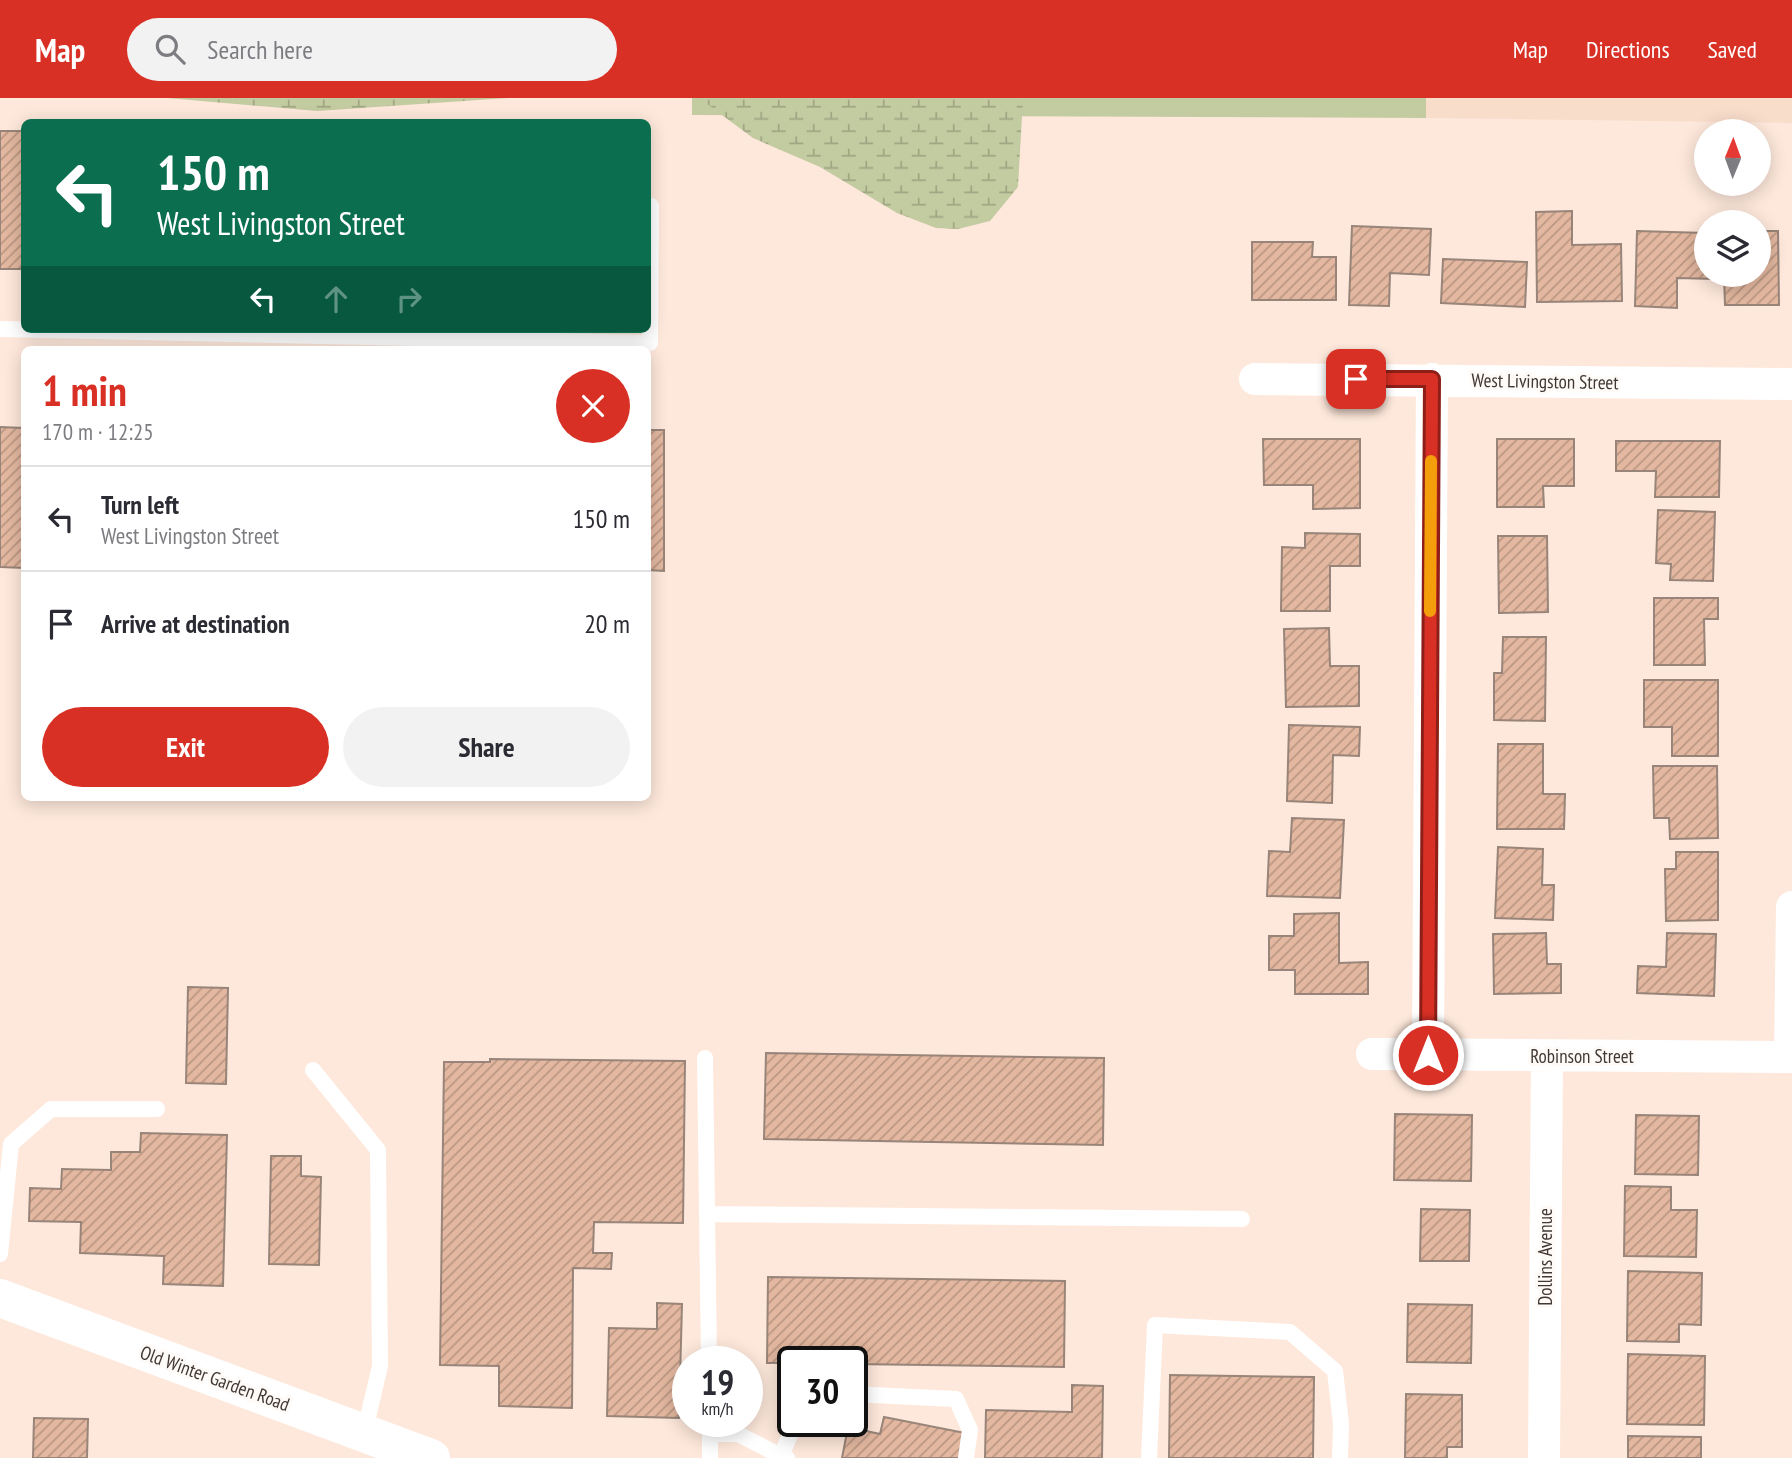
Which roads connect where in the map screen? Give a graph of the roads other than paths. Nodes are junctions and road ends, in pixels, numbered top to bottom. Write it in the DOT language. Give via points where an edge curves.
graph roads {
  1 [pos="652,206"];
  2 [pos="651,252"];
  3 [pos="0,329"];
  4 [pos="21,329"];
  5 [pos="185,333"];
  6 [pos="649,333"];
  7 [pos="1255,379"];
  8 [pos="1432,379"];
  9 [pos="1792,384"];
  10 [pos="1792,907"];
  11 [pos="1372,1054"];
  12 [pos="1428,1055"];
  13 [pos="1547,1056"];
  14 [pos="1791,1057"];
  15 [pos="705,1058"];
  16 [pos="313,1070"];
  17 [pos="157,1109"];
  18 [pos="708,1214"];
  19 [pos="1242,1219"];
  20 [pos="0,1254"];
  21 [pos="0,1298"];
  22 [pos="709,1346"];
  23 [pos="868,1395"];
  24 [pos="365,1434"];
  25 [pos="710,1437"];
  26 [pos="744,1437"];
  27 [pos="791,1437"];
  28 [pos="426,1457"];
  29 [pos="784,1457"];
  30 [pos="710,1458"];
  31 [pos="966,1458"];
  32 [pos="1149,1458"];
  33 [pos="1340,1458"];
  34 [pos="1544,1458"];
  1 -- 2 [label="lane"];
  3 -- 4 [label="lane"];
  5 -- 6 [label="lane" via="649,343"];
  7 -- 8 [label="street, West Livingston Street"];
  8 -- 9 [label="street, West Livingston Street"];
  8 -- 12 [label="street"];
  10 -- 14 [label="street"];
  11 -- 12 [label="street, Robinson Street"];
  12 -- 13 [label="street, Robinson Street"];
  13 -- 14 [label="street, Robinson Street"];
  13 -- 34 [label="street, Dollins Avenue"];
  15 -- 18 [label="lane"];
  16 -- 24 [label="lane" via="378,1150 380,1366"];
  17 -- 20 [label="lane" via="51,1109 11,1144"];
  18 -- 19 [label="lane"];
  18 -- 22 [label="lane"];
  21 -- 24 [label="main road, Old Winter Garden Road"];
  23 -- 31 [label="lane" via="956,1399 970,1430"];
  24 -- 28 [label="main road, Old Winter Garden Road"];
  25 -- 30 [label="lane"];
  26 -- 29 [label="lane"];
  27 -- 29 [label="lane"];
  32 -- 33 [label="lane" via="1154,1325 1290,1332 1335,1371"];
}
